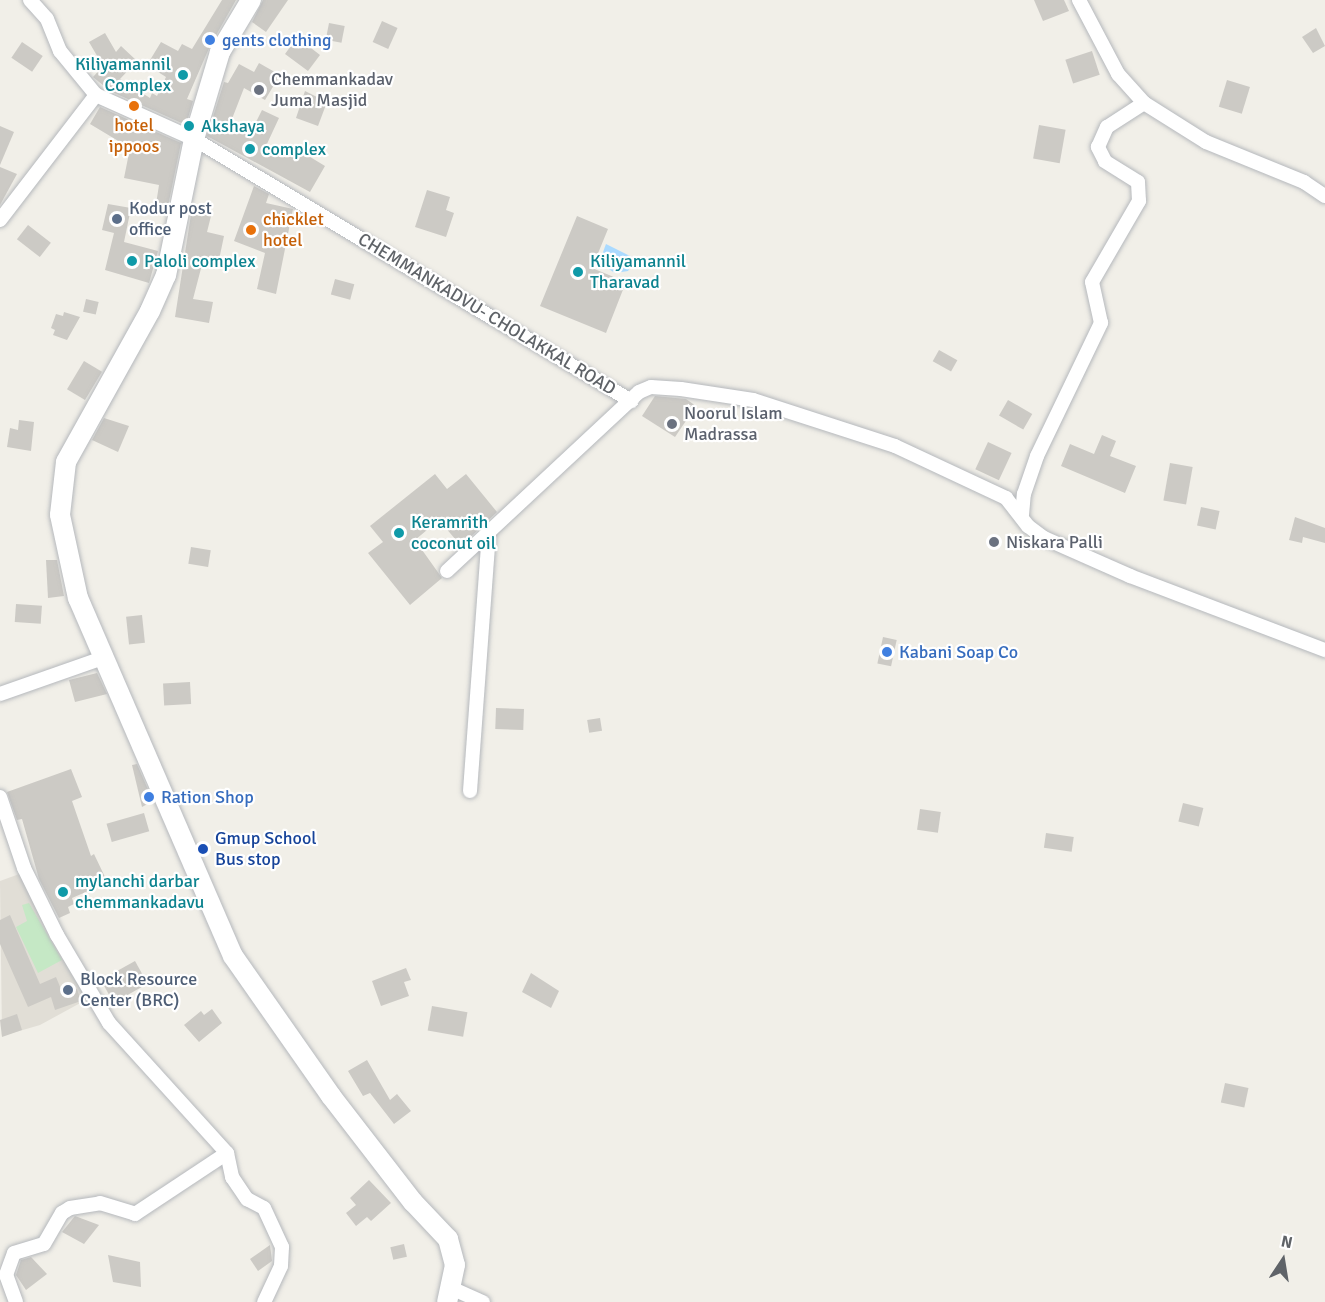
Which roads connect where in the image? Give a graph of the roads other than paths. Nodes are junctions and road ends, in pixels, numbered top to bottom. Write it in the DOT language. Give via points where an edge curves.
graph roads {
  1 [pos="30,0"];
  2 [pos="252,0"];
  3 [pos="1079,0"];
  4 [pos="96,95"];
  5 [pos="1144,103"];
  6 [pos="194,140"];
  7 [pos="1325,196"];
  8 [pos="0,219"];
  9 [pos="631,400"];
  10 [pos="1022,515"];
  11 [pos="489,532"];
  12 [pos="447,571"];
  13 [pos="1325,650"];
  14 [pos="103,658"];
  15 [pos="0,694"];
  16 [pos="470,791"];
  17 [pos="0,797"];
  18 [pos="227,1153"];
  19 [pos="4,1280"];
  20 [pos="449,1295"];
  21 [pos="16,1302"];
  22 [pos="264,1302"];
  23 [pos="483,1302"];
  1 -- 4 [label="street" via="47,19 60,51"];
  2 -- 6 [label="main road" via="220,52"];
  3 -- 5 [label="street" via="1118,74"];
  4 -- 6 [label="street, CHEMMANKADVU- CHOLAKKAL ROAD"];
  4 -- 8 [label="street"];
  5 -- 7 [label="street" via="1206,142 1304,182"];
  5 -- 10 [label="street" via="1101,134 1098,147 1106,161 1138,182 1141,191 1092,282 1101,323 1037,456 1023,494"];
  6 -- 9 [label="street, CHEMMANKADVU- CHOLAKKAL ROAD"];
  6 -- 14 [label="main road" via="166,275 66,462 61,487 60,515 78,598"];
  9 -- 10 [label="street, CHEMMANKADVU- CHOLAKKAL ROAD" via="651,387 715,392 753,400 895,446 1006,498"];
  9 -- 11 [label="street"];
  10 -- 13 [label="street, CHEMMANKADVU- CHOLAKKAL ROAD" via="1028,526 1044,538 1130,576"];
  11 -- 12 [label="street"];
  11 -- 16 [label="street"];
  14 -- 15 [label="street"];
  14 -- 20 [label="main road" via="233,956 331,1096 413,1202 448,1239 455,1265"];
  17 -- 18 [label="street" via="24,868 57,935 109,1023"];
  18 -- 19 [label="street" via="135,1214 100,1203 70,1208 62,1213 44,1244 14,1253"];
  18 -- 22 [label="street" via="232,1178 247,1198 264,1208 282,1247 281,1266"];
  19 -- 21 [label="street"];
  20 -- 23 [label="street"];
}
